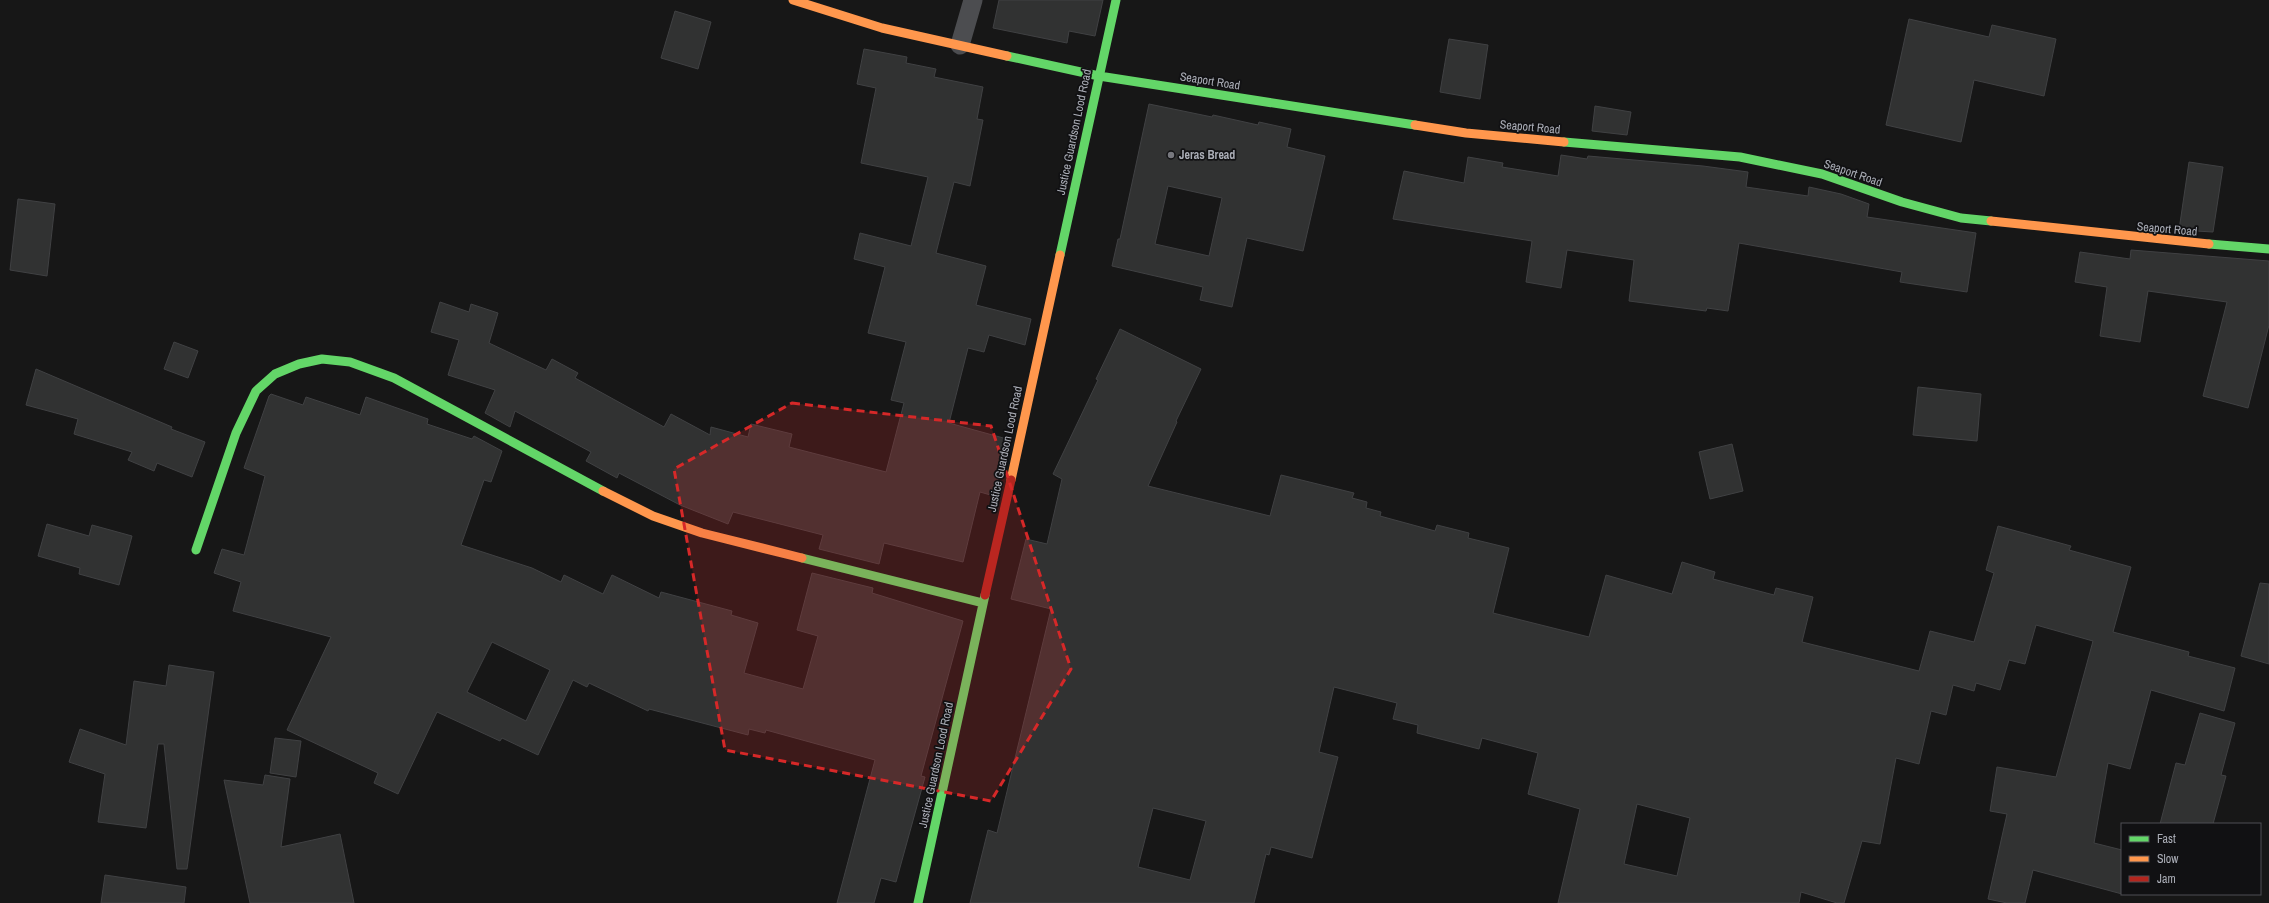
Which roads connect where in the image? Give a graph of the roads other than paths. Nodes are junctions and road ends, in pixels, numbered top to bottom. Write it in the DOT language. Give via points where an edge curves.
graph roads {
  1 [pos="792,0"];
  2 [pos="973,0"];
  3 [pos="1116,0"];
  4 [pos="960,45"];
  5 [pos="1099,76"];
  6 [pos="2269,249"];
  7 [pos="196,550"];
  8 [pos="983,603"];
  9 [pos="918,903"];
  1 -- 4 [label="street, Seaport Road" via="882,28"];
  2 -- 4 [label="lane"];
  3 -- 5 [label="street, Justice Guardson Lood Road"];
  4 -- 5 [label="street, Seaport Road"];
  5 -- 6 [label="street, Seaport Road" via="1466,133 1740,157 1822,174 1902,202 1961,218 2163,241"];
  5 -- 8 [label="street, Justice Guardson Lood Road"];
  7 -- 8 [label="street" via="236,433 256,391 275,374 299,364 322,359 350,362 394,378 652,516 702,533"];
  8 -- 9 [label="street, Justice Guardson Lood Road"];
}
